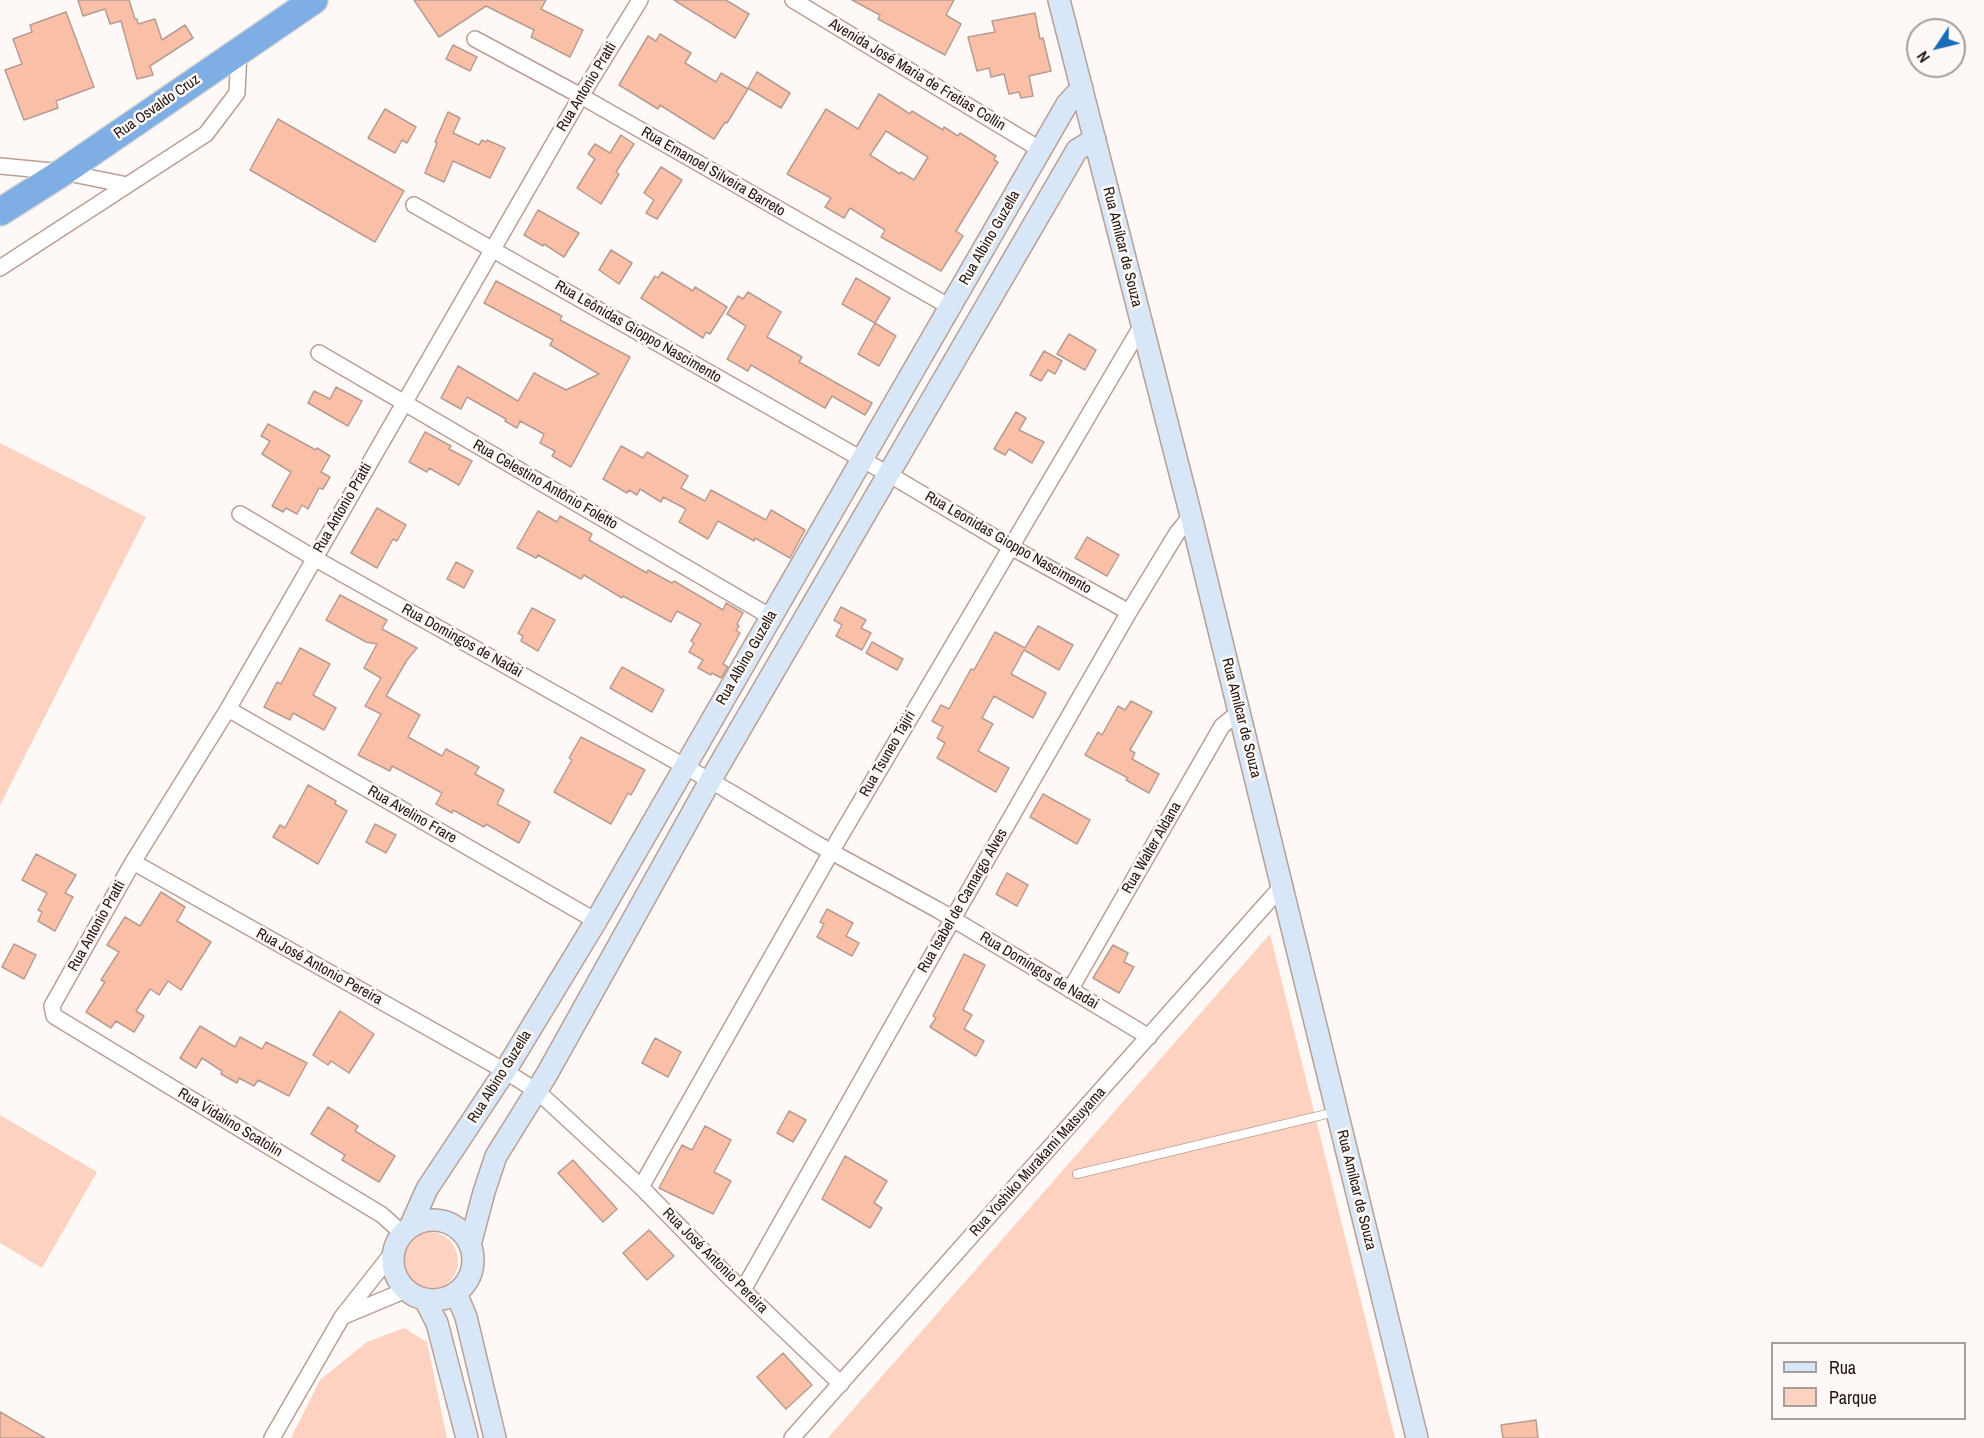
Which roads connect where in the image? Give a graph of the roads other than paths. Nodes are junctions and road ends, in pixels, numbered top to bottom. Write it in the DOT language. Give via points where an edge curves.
graph roads {
  1 [pos="314,0"];
  2 [pos="640,0"];
  3 [pos="793,0"];
  4 [pos="1059,0"];
  5 [pos="475,39"];
  6 [pos="239,50"];
  7 [pos="1082,88"];
  8 [pos="581,96"];
  9 [pos="1095,139"];
  10 [pos="1041,150"];
  11 [pos="0,166"];
  12 [pos="63,172"];
  13 [pos="127,185"];
  14 [pos="414,205"];
  15 [pos="0,212"];
  16 [pos="492,250"];
  17 [pos="0,268"];
  18 [pos="950,307"];
  19 [pos="1142,325"];
  20 [pos="319,353"];
  21 [pos="404,402"];
  22 [pos="862,459"];
  23 [pos="887,474"];
  24 [pos="240,514"];
  25 [pos="1191,516"];
  26 [pos="1011,547"];
  27 [pos="314,558"];
  28 [pos="1129,612"];
  29 [pos="771,617"];
  30 [pos="228,709"];
  31 [pos="1239,712"];
  32 [pos="685,767"];
  33 [pos="710,781"];
  34 [pos="831,852"];
  35 [pos="133,862"];
  36 [pos="1282,886"];
  37 [pos="952,920"];
  38 [pos="596,921"];
  39 [pos="1070,990"];
  40 [pos="54,1017"];
  41 [pos="1149,1036"];
  42 [pos="505,1071"];
  43 [pos="535,1090"];
  44 [pos="1337,1112"];
  45 [pos="1077,1174"];
  46 [pos="641,1187"];
  47 [pos="402,1237"];
  48 [pos="470,1245"];
  49 [pos="406,1290"];
  50 [pos="742,1290"];
  51 [pos="456,1293"];
  52 [pos="425,1300"];
  53 [pos="342,1317"];
  54 [pos="841,1384"];
  55 [pos="272,1438"];
  56 [pos="467,1438"];
  57 [pos="495,1438"];
  58 [pos="792,1438"];
  59 [pos="1417,1438"];
  1 -- 6 [label="highway, Rua Osvaldo Cruz"];
  2 -- 8 [label="street, Rua Antonio Pratti"];
  3 -- 10 [label="street, Avenida José Maria de Fretias Collin"];
  4 -- 7 [label="street, Rua Amílcar de Souza"];
  5 -- 8 [label="street, Rua Emanoel Silveira Barreto"];
  6 -- 12 [label="highway, Rua Osvaldo Cruz"];
  6 -- 13 [label="street" via="237,93 206,134"];
  7 -- 9 [label="street, Rua Amílcar de Souza"];
  7 -- 10 [label="street, Rua Albino Guzella" via="1067,104"];
  8 -- 16 [label="street, Rua Antonio Pratti"];
  8 -- 18 [label="street, Rua Emanoel Silveira Barreto"];
  9 -- 19 [label="street, Rua Amílcar de Souza"];
  9 -- 23 [label="street, Rua Albino Guzella" via="1077,150"];
  10 -- 18 [label="street, Rua Albino Guzella"];
  11 -- 12 [label="street"];
  12 -- 13 [label="street"];
  12 -- 15 [label="highway, Rua Osvaldo Cruz"];
  13 -- 17 [label="street"];
  14 -- 16 [label="street, Rua Leônidas Gioppo Nascimento"];
  16 -- 21 [label="street, Rua Antonio Pratti"];
  16 -- 22 [label="street, Rua Leônidas Gioppo Nascimento"];
  18 -- 22 [label="street, Rua Albino Guzella"];
  19 -- 25 [label="street, Rua Amílcar de Souza"];
  19 -- 26 [label="street, Rua Tsuneo Tajiri"];
  20 -- 21 [label="street, Rua Celestino Antônio Foletto"];
  21 -- 27 [label="street, Rua Antonio Pratti"];
  21 -- 29 [label="street, Rua Celestino Antônio Foletto"];
  22 -- 23 [label="street, Rua Leônidas Gioppo Nascimento"];
  22 -- 29 [label="street, Rua Albino Guzella"];
  23 -- 26 [label="street, Rua Leonidas Gioppo Nascimento"];
  23 -- 33 [label="street, Rua Albino Guzella"];
  24 -- 27 [label="street, Rua Domingos de Nadai"];
  25 -- 28 [label="street, Rua Isabel de Camargo Alves"];
  25 -- 31 [label="street, Rua Amílcar de Souza"];
  26 -- 28 [label="street, Rua Leonidas Gioppo Nascimento"];
  26 -- 34 [label="street, Rua Tsuneo Tajiri"];
  27 -- 30 [label="street, Rua Antonio Pratti"];
  27 -- 32 [label="street, Rua Domingos de Nadai"];
  28 -- 37 [label="street, Rua Isabel de Camargo Alves"];
  29 -- 32 [label="street, Rua Albino Guzella"];
  30 -- 35 [label="street, Rua Antonio Pratti"];
  30 -- 38 [label="street, Rua Avelino Frare"];
  31 -- 36 [label="street, Rua Amílcar de Souza"];
  31 -- 39 [label="street, Rua Walter Aldana" via="1222,726"];
  32 -- 33 [label="street, Rua Domingos de Nadai"];
  32 -- 38 [label="street, Rua Albino Guzella"];
  33 -- 34 [label="street, Rua Domingos de Nadai"];
  33 -- 43 [label="street, Rua Albino Guzella"];
  34 -- 37 [label="street, Rua Domingos de Nadai"];
  34 -- 46 [label="street, Rua Tsuneo Tajiri"];
  35 -- 40 [label="street, Rua Antonio Pratti" via="52,1006"];
  35 -- 42 [label="street, Rua José Antonio Pereira"];
  36 -- 41 [label="street, Rua Yoshiko Murakami Matsuyama"];
  36 -- 44 [label="street, Rua Amílcar de Souza"];
  37 -- 39 [label="street, Rua Domingos de Nadai"];
  37 -- 50 [label="street, Rua Isabel de Camargo Alves"];
  38 -- 42 [label="street, Rua Albino Guzella"];
  39 -- 41 [label="street, Rua Domingos de Nadai"];
  40 -- 47 [label="street, Rua Vidalino Scatolin" via="382,1215"];
  41 -- 54 [label="street, Rua Yoshiko Murakami Matsuyama"];
  42 -- 43 [label="street, Rua José Antonio Pereira"];
  42 -- 47 [label="street, Rua Albino Guzella" via="427,1189"];
  43 -- 46 [label="street, Rua José Antonio Pereira"];
  43 -- 48 [label="street, Rua Albino Guzella" via="496,1156"];
  44 -- 45 [label="lane"];
  44 -- 59 [label="street, Rua Amílcar de Souza"];
  46 -- 50 [label="street, Rua José Antonio Pereira"];
  47 -- 48 [label="street" via="428,1220 457,1228"];
  47 -- 49 [label="street" via="394,1272"];
  47 -- 53 [label="street"];
  48 -- 51 [label="street" via="472,1266 464,1286"];
  49 -- 52 [label="street"];
  49 -- 53 [label="street"];
  50 -- 54 [label="street, Rua José Antonio Pereira"];
  51 -- 52 [label="street"];
  51 -- 57 [label="street" via="466,1317"];
  52 -- 56 [label="street" via="437,1323"];
  53 -- 55 [label="street"];
  54 -- 58 [label="street, Rua Yoshiko Murakami Matsuyama"];
}
